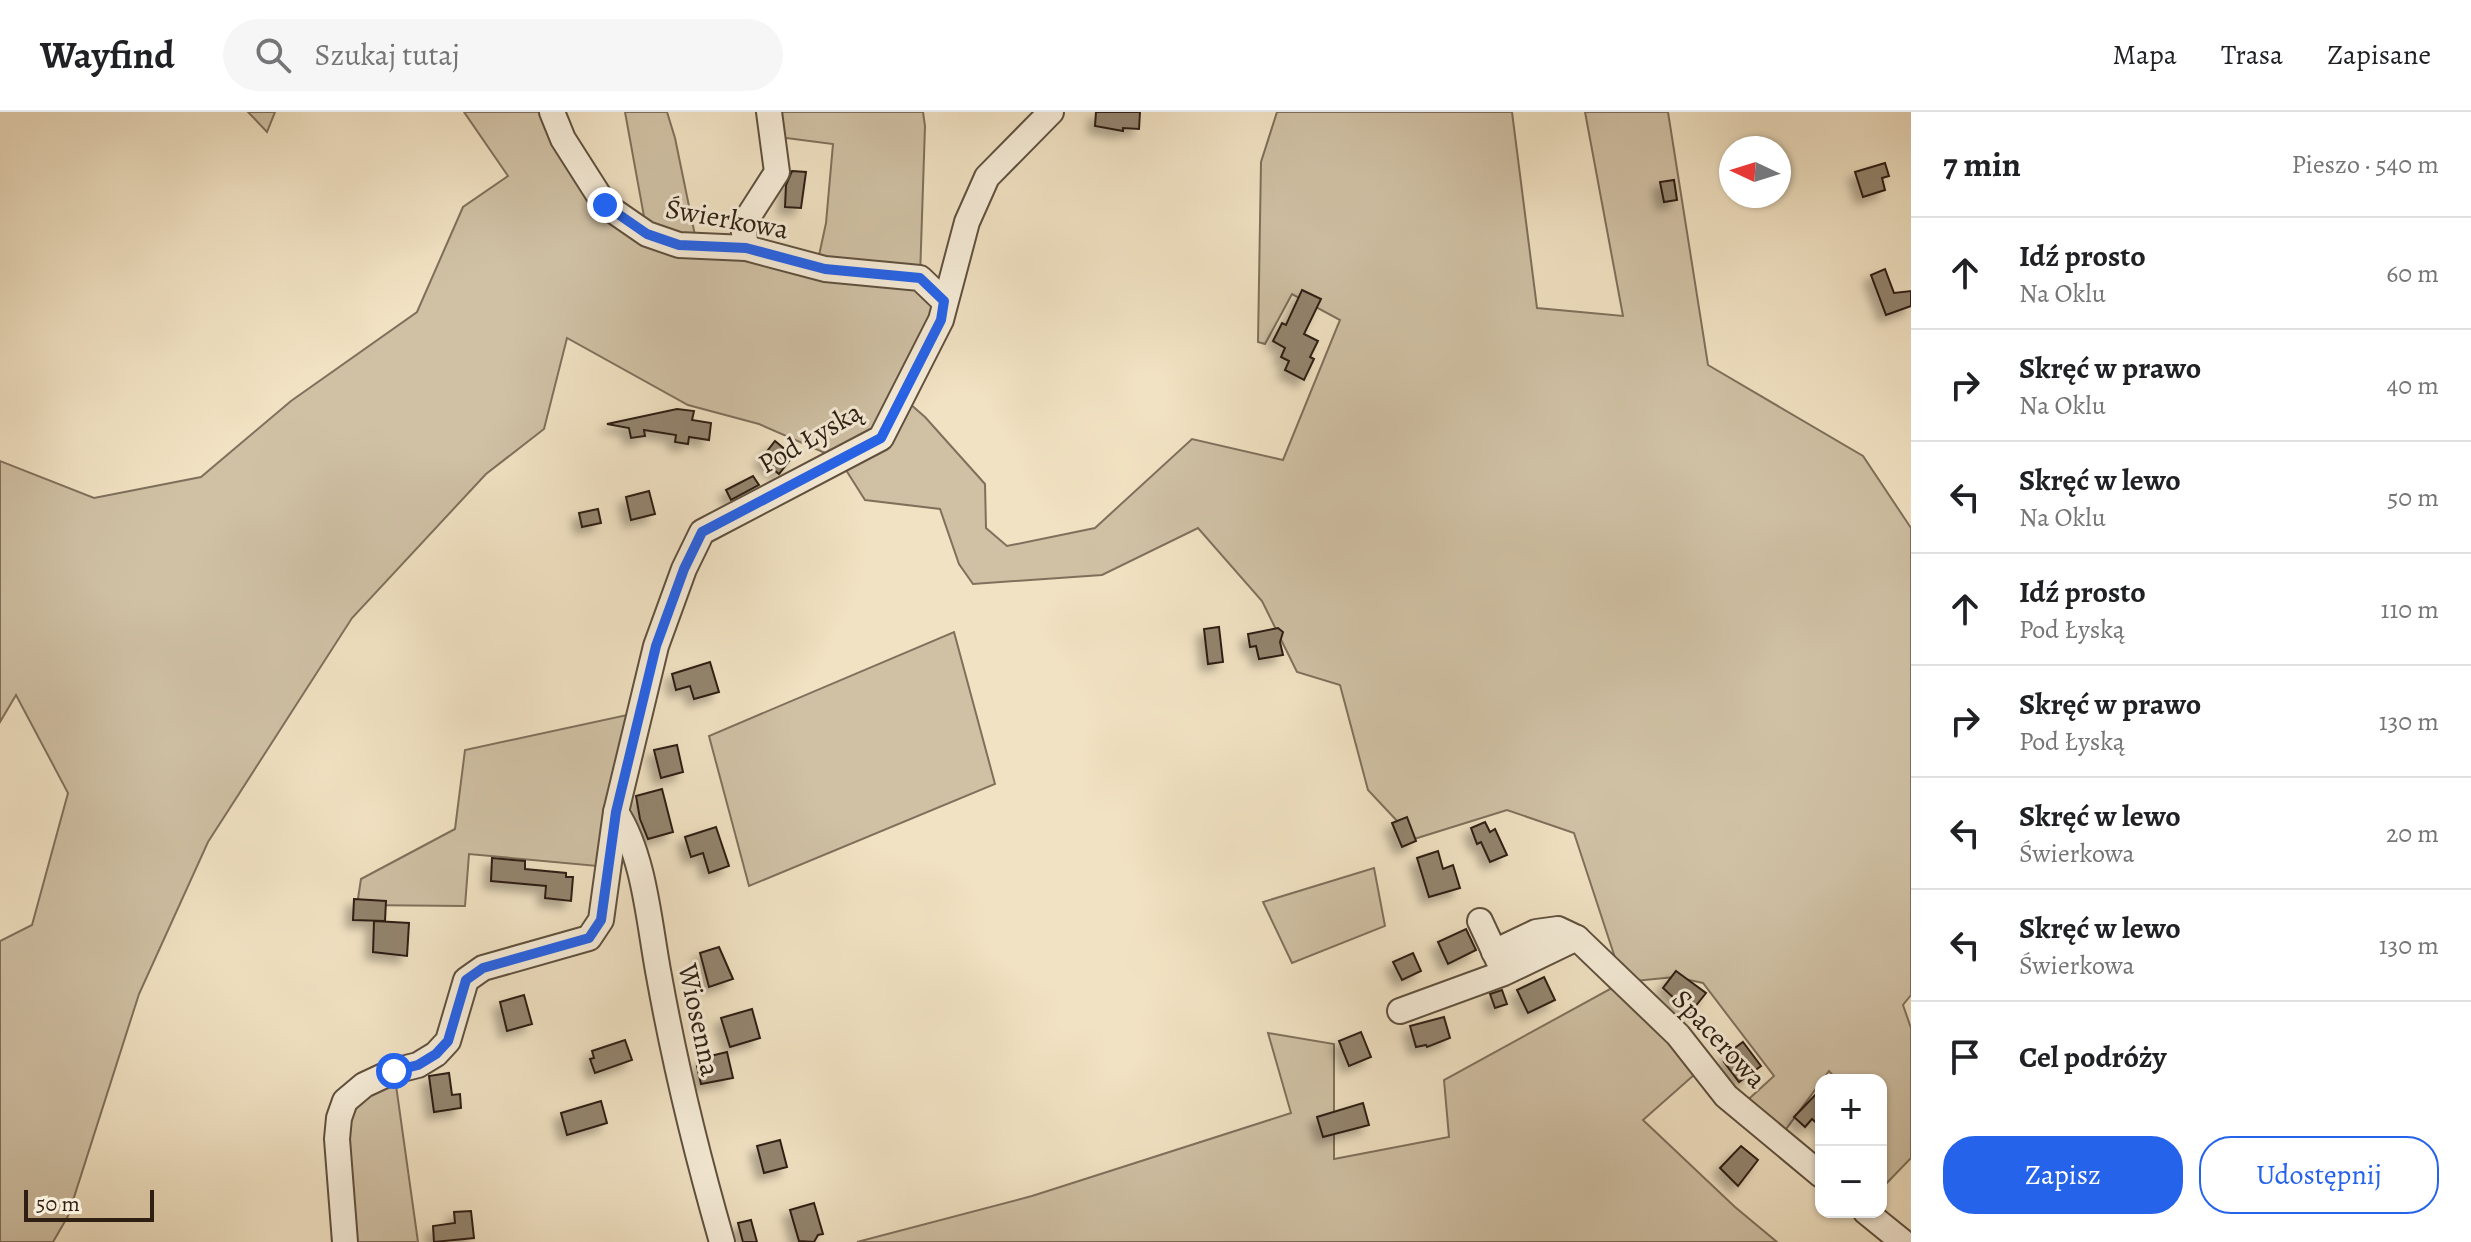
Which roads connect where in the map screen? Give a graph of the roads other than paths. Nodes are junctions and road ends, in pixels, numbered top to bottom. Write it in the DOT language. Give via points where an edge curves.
graph roads {
  1 [pos="552,112"];
  2 [pos="769,112"];
  3 [pos="1051,112"];
  4 [pos="746,248"];
  5 [pos="944,301"];
  6 [pos="616,812"];
  7 [pos="1480,921"];
  8 [pos="1499,962"];
  9 [pos="1400,1011"];
  10 [pos="1815,1170"];
  11 [pos="1873,1218"];
  12 [pos="345,1242"];
  13 [pos="722,1242"];
  14 [pos="1903,1242"];
  1 -- 4 [label="street, Świerkowa" via="605,205 636,227 679,245"];
  2 -- 4 [label="street" via="777,172 743,225"];
  3 -- 5 [label="street, Pod Łyską" via="987,177 967,222"];
  4 -- 5 [label="street, Świerkowa" via="825,269 920,278"];
  5 -- 6 [label="street, Pod Łyską" via="941,320 881,438 702,532 656,646"];
  6 -- 12 [label="street, Pod Łyską" via="601,920 589,938 483,968 466,980 448,1041 436,1054 364,1085 345,1101 337,1139"];
  6 -- 13 [label="street, Wiosenna" via="628,830 642,883 679,1071"];
  7 -- 8 [label="street"];
  8 -- 9 [label="street, Spacerowa"];
  8 -- 10 [label="street, Spacerowa" via="1577,938 1678,1035 1726,1096"];
  11 -- 14 [label="street"];
}
